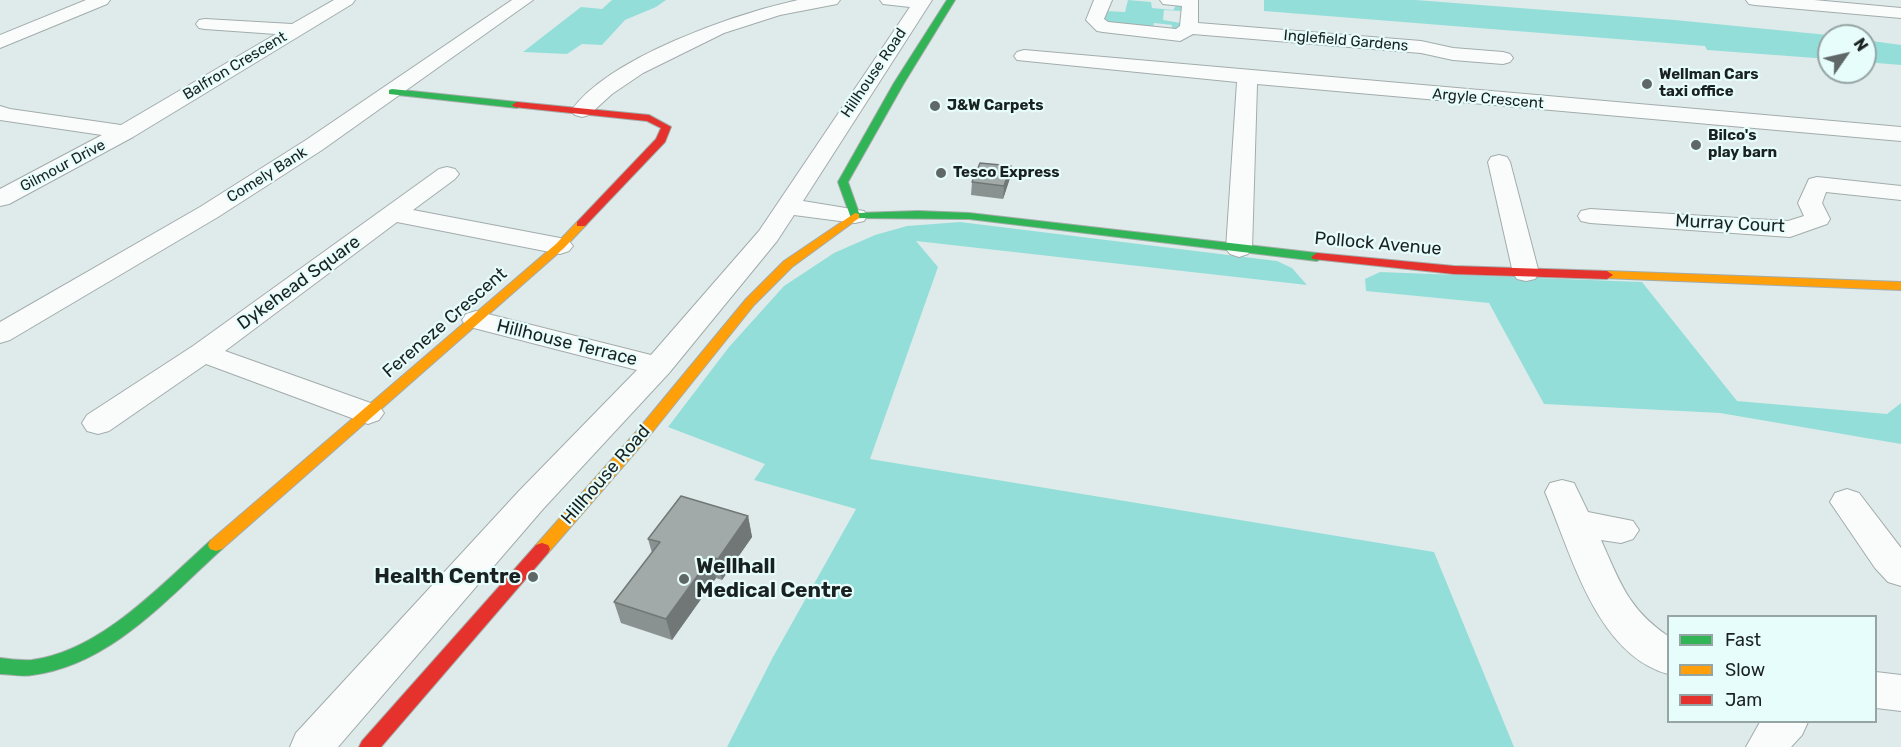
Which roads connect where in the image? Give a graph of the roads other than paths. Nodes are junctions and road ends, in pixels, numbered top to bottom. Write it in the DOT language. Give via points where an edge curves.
graph roads {
  1 [pos="101,0"];
  2 [pos="346,0"];
  3 [pos="524,0"];
  4 [pos="831,0"];
  5 [pos="889,0"];
  6 [pos="951,0"];
  7 [pos="1103,0"];
  8 [pos="1169,0"];
  9 [pos="1755,0"];
  10 [pos="922,1"];
  11 [pos="1901,13"];
  12 [pos="206,24"];
  13 [pos="1189,28"];
  14 [pos="295,30"];
  15 [pos="0,42"];
  16 [pos="1024,56"];
  17 [pos="1503,59"];
  18 [pos="1247,77"];
  19 [pos="392,92"];
  20 [pos="582,111"];
  21 [pos="1,114"];
  22 [pos="125,132"];
  23 [pos="1900,135"];
  24 [pos="1499,162"];
  25 [pos="447,174"];
  26 [pos="1901,193"];
  27 [pos="0,199"];
  28 [pos="786,206"];
  29 [pos="394,214"];
  30 [pos="855,216"];
  31 [pos="1590,216"];
  32 [pos="560,246"];
  33 [pos="1239,249"];
  34 [pos="1526,273"];
  35 [pos="1901,286"];
  36 [pos="476,320"];
  37 [pos="0,334"];
  38 [pos="203,352"];
  39 [pos="658,366"];
  40 [pos="368,413"];
  41 [pos="98,423"];
  42 [pos="1847,502"];
  43 [pos="1621,530"];
  44 [pos="1887,538"];
  45 [pos="1901,572"];
  46 [pos="1667,656"];
  47 [pos="0,666"];
  48 [pos="1877,690"];
  49 [pos="1901,693"];
  50 [pos="311,747"];
  51 [pos="369,747"];
  1 -- 15 [label="street"];
  2 -- 14 [label="street, Balfron Crescent"];
  3 -- 19 [label="street, Comely Bank"];
  4 -- 20 [label="street" via="761,13 665,53 611,85"];
  5 -- 10 [label="street"];
  6 -- 30 [label="street, Hillhouse Road" via="843,182"];
  7 -- 13 [label="street, Inglefield Gardens" via="1095,20 1103,27 1180,34"];
  8 -- 13 [label="street" via="1191,2"];
  9 -- 11 [label="street"];
  10 -- 28 [label="street, Hillhouse Road"];
  12 -- 14 [label="street"];
  13 -- 17 [label="street, Inglefield Gardens" via="1348,50 1421,47"];
  14 -- 22 [label="street, Balfron Crescent"];
  16 -- 18 [label="street, Argyle Crescent"];
  18 -- 23 [label="street, Argyle Crescent"];
  18 -- 33 [label="street"];
  19 -- 20 [label="street, Fereneze Crescent"];
  19 -- 37 [label="street, Comely Bank" via="209,212"];
  20 -- 32 [label="street, Fereneze Crescent" via="650,118 666,128 661,140"];
  21 -- 22 [label="street"];
  22 -- 27 [label="street, Gilmour Drive"];
  24 -- 34 [label="street"];
  25 -- 29 [label="street, Dykehead Square"];
  26 -- 31 [label="street, Murray Court" via="1817,184 1810,203 1818,219 1790,229"];
  28 -- 30 [label="street"];
  28 -- 39 [label="street, Hillhouse Road" via="768,236"];
  29 -- 32 [label="street"];
  29 -- 38 [label="street, Dykehead Square"];
  30 -- 33 [label="street, Pollock Avenue" via="969,216"];
  30 -- 51 [label="street, Hillhouse Road" via="788,264 750,302 640,436"];
  32 -- 36 [label="street, Fereneze Crescent"];
  33 -- 34 [label="street, Pollock Avenue" via="1377,264"];
  34 -- 35 [label="street, Pollock Avenue"];
  36 -- 39 [label="street, Hillhouse Terrace"];
  36 -- 40 [label="street, Fereneze Crescent"];
  38 -- 40 [label="street"];
  38 -- 41 [label="street, Dykehead Square"];
  39 -- 50 [label="street, Hillhouse Road" via="531,500"];
  40 -- 47 [label="street, Fereneze Crescent" via="110,638 66,661 27,668"];
  42 -- 44 [label="street"];
  43 -- 46 [label="street" via="1570,507 1609,600 1633,633"];
  44 -- 45 [label="street" via="1888,558"];
  48 -- 49 [label="street"];
}
